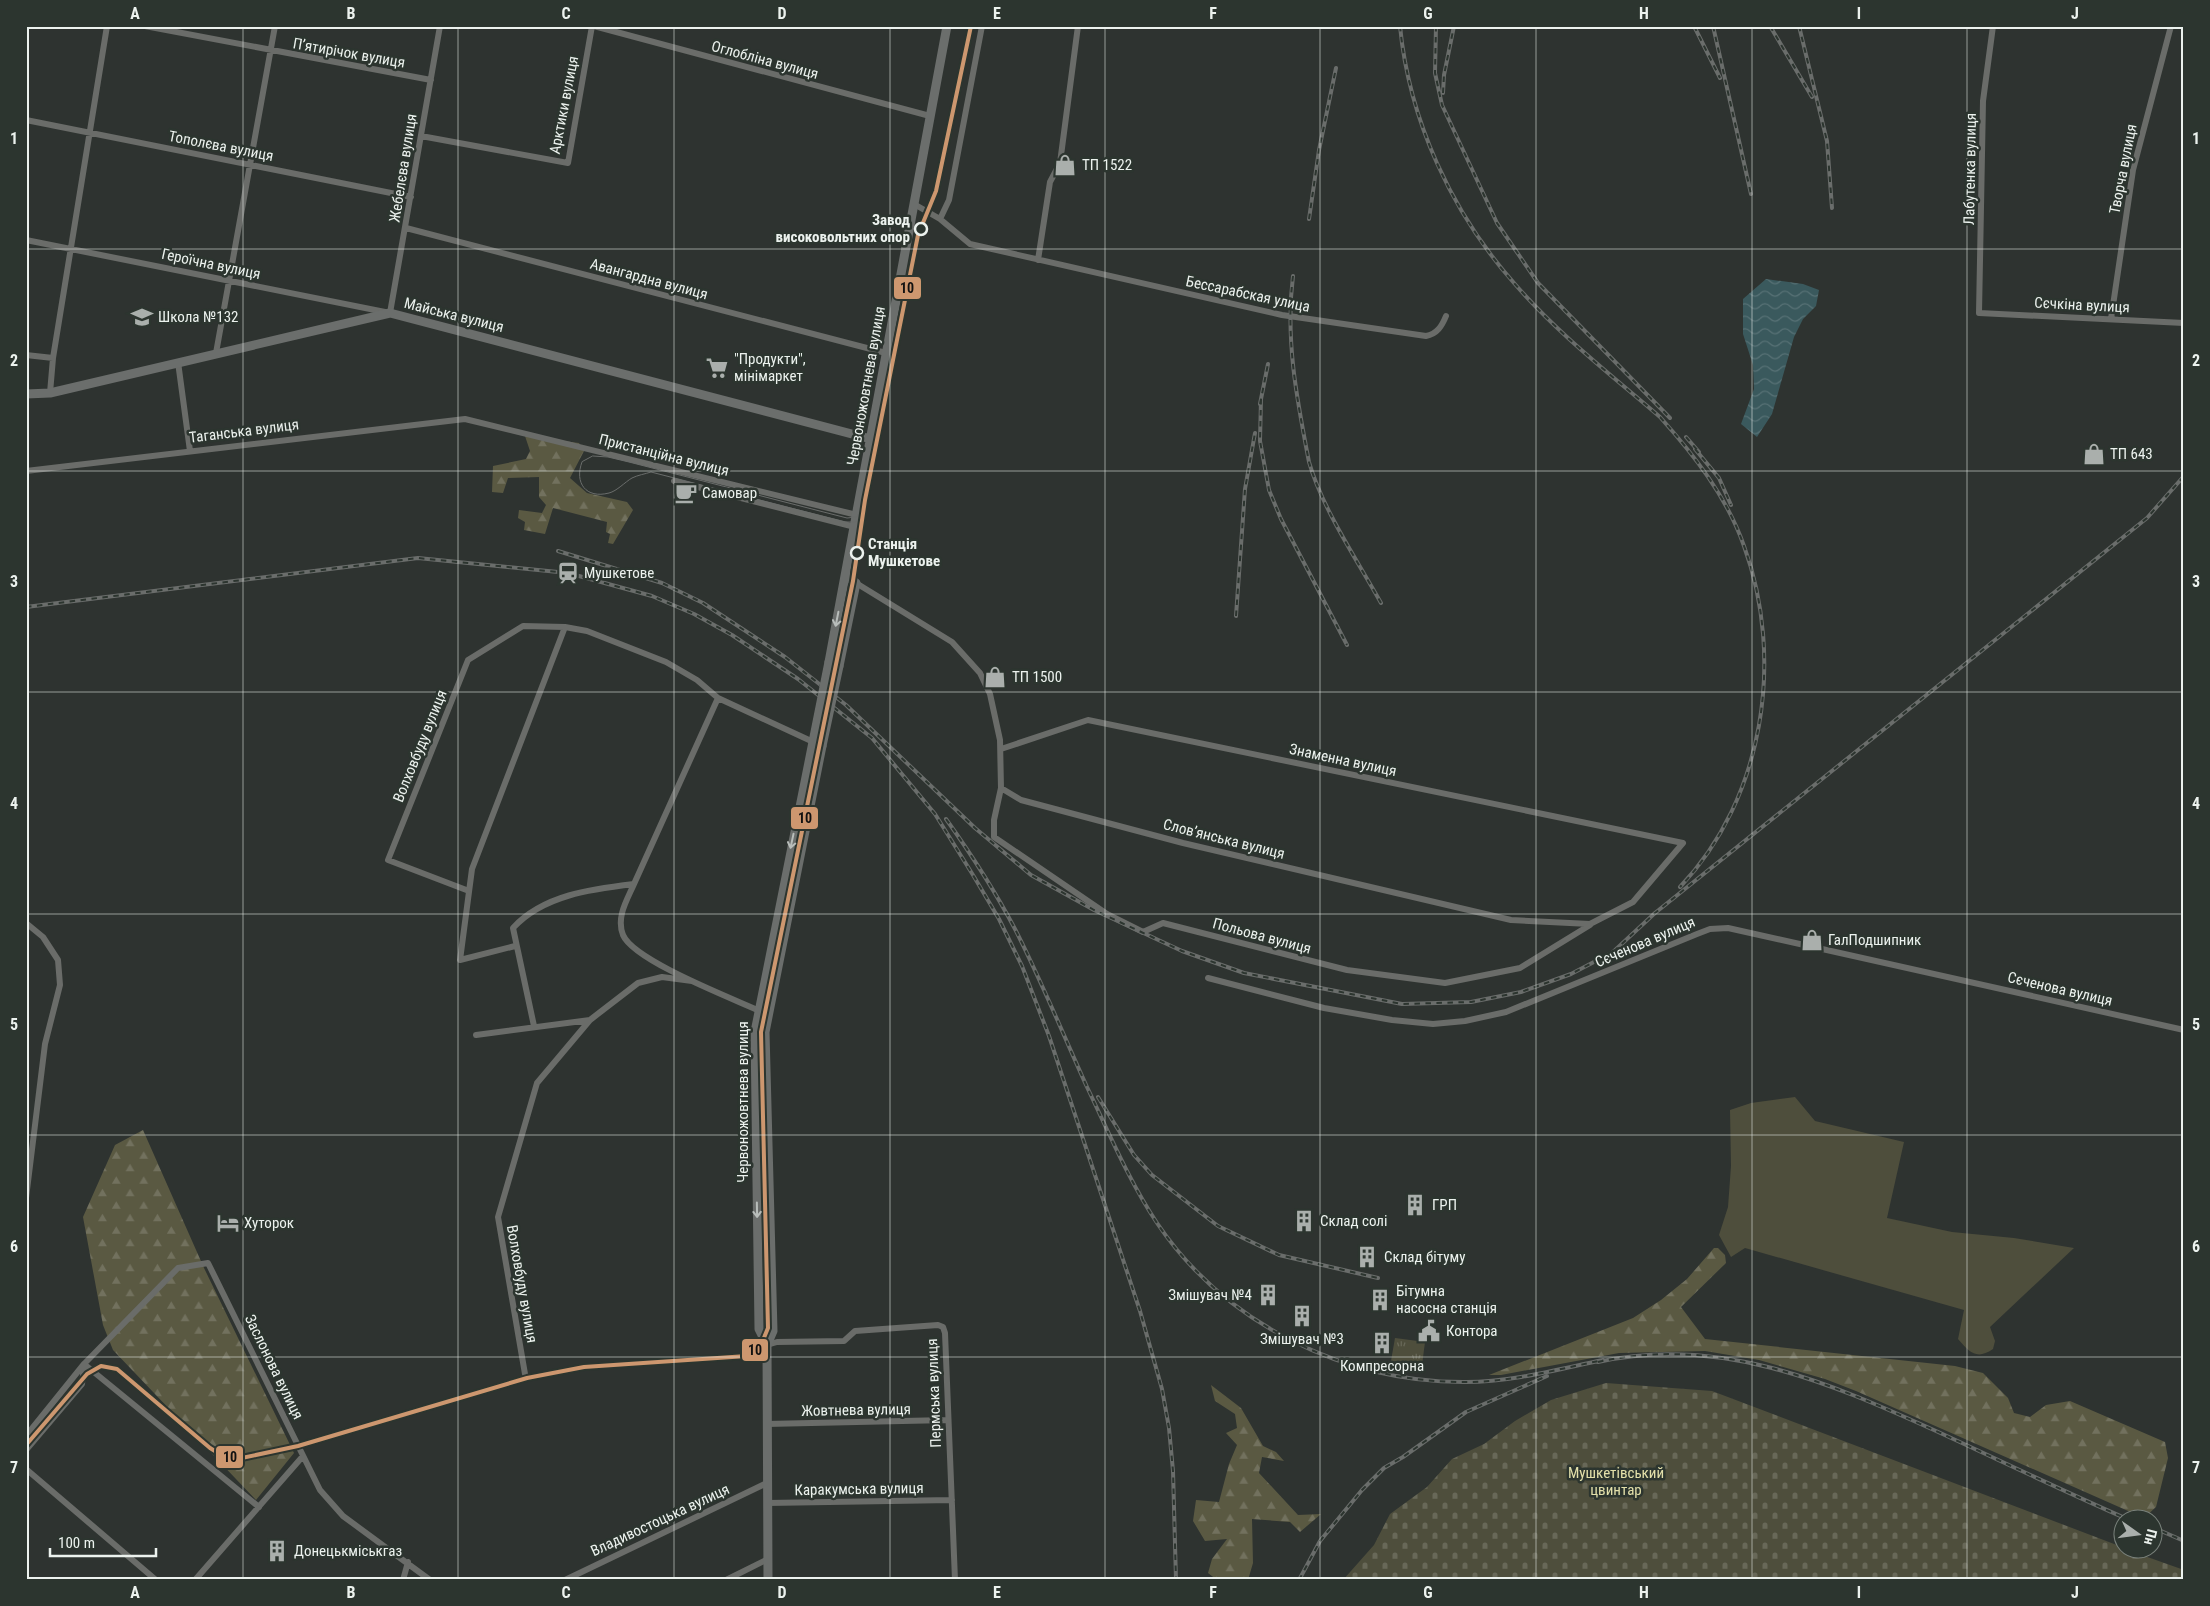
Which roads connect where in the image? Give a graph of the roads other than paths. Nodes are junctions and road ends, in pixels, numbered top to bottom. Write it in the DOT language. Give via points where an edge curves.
graph roads {
  1 [pos="107,26"];
  2 [pos="145,26"];
  3 [pos="274,26"];
  4 [pos="440,26"];
  5 [pos="593,26"];
  6 [pos="947,26"];
  7 [pos="982,26"];
  8 [pos="1078,26"];
  9 [pos="1994,26"];
  10 [pos="2171,26"];
  11 [pos="270,51"];
  12 [pos="431,80"];
  13 [pos="930,116"];
  14 [pos="26,120"];
  15 [pos="90,133"];
  16 [pos="421,136"];
  17 [pos="251,165"];
  18 [pos="411,197"];
  19 [pos="914,204"];
  20 [pos="940,219"];
  21 [pos="406,228"];
  22 [pos="26,240"];
  23 [pos="71,247"];
  24 [pos="1038,260"];
  25 [pos="230,282"];
  26 [pos="390,313"];
  27 [pos="1979,313"];
  28 [pos="1446,316"];
  29 [pos="2111,319"];
  30 [pos="2184,323"];
  31 [pos="216,353"];
  32 [pos="886,353"];
  33 [pos="26,354"];
  34 [pos="53,358"];
  35 [pos="178,362"];
  36 [pos="50,392"];
  37 [pos="26,394"];
  38 [pos="465,419"];
  39 [pos="871,439"];
  40 [pos="190,451"];
  41 [pos="26,471"];
  42 [pos="674,481"];
  43 [pos="857,515"];
  44 [pos="855,527"];
  45 [pos="846,576"];
  46 [pos="856,583"];
  47 [pos="565,627"];
  48 [pos="718,698"];
  49 [pos="813,742"];
  50 [pos="822,746"];
  51 [pos="1002,749"];
  52 [pos="1001,788"];
  53 [pos="1683,843"];
  54 [pos="634,884"];
  55 [pos="469,891"];
  56 [pos="26,923"];
  57 [pos="1590,924"];
  58 [pos="515,946"];
  59 [pos="1208,978"];
  60 [pos="692,981"];
  61 [pos="758,1010"];
  62 [pos="768,1014"];
  63 [pos="590,1020"];
  64 [pos="534,1026"];
  65 [pos="2184,1030"];
  66 [pos="476,1035"];
  67 [pos="26,1198"];
  68 [pos="767,1345"];
  69 [pos="84,1364"];
  70 [pos="525,1374"];
  71 [pos="948,1420"];
  72 [pos="766,1424"];
  73 [pos="26,1436"];
  74 [pos="26,1450"];
  75 [pos="303,1456"];
  76 [pos="26,1468"];
  77 [pos="767,1484"];
  78 [pos="952,1500"];
  79 [pos="767,1503"];
  80 [pos="259,1507"];
  81 [pos="768,1559"];
  82 [pos="408,1562"];
  83 [pos="156,1580"];
  84 [pos="195,1580"];
  85 [pos="402,1580"];
  86 [pos="430,1580"];
  87 [pos="564,1580"];
  88 [pos="726,1580"];
  89 [pos="768,1580"];
  90 [pos="955,1580"];
  1 -- 15 [label="street"];
  2 -- 11 [label="street, П’ятирічок вулиця"];
  3 -- 11 [label="street"];
  4 -- 12 [label="street, Жебелєва вулиця"];
  5 -- 13 [label="street, Оглобліна вулиця"];
  5 -- 16 [label="street, Арктики вулиця" via="568,163"];
  6 -- 13 [label="main road, Червоножовтнева вулиця"];
  7 -- 20 [label="street" via="949,200"];
  8 -- 24 [label="street" via="1060,163 1050,182"];
  9 -- 27 [label="street, Лабутенка вулиця" via="1983,100"];
  10 -- 29 [label="street, Творча вулиця" via="2133,170"];
  11 -- 12 [label="street, П’ятирічок вулиця"];
  11 -- 17 [label="street"];
  12 -- 16 [label="street, Жебелєва вулиця"];
  13 -- 19 [label="main road, Червоножовтнева вулиця"];
  14 -- 15 [label="street, Тополєва вулиця"];
  15 -- 17 [label="street, Тополєва вулиця"];
  15 -- 23 [label="street"];
  16 -- 18 [label="street, Жебелєва вулиця"];
  17 -- 18 [label="street, Тополєва вулиця"];
  17 -- 25 [label="street"];
  18 -- 21 [label="street, Жебелєва вулиця"];
  19 -- 20 [label="street, Бессарабская улица"];
  19 -- 32 [label="main road, Червоножовтнева вулиця"];
  20 -- 24 [label="street, Бессарабская улица" via="970,244"];
  21 -- 26 [label="street, Жебелєва вулиця"];
  21 -- 32 [label="street, Авангардна вулиця"];
  22 -- 23 [label="street, Героїчна вулиця"];
  23 -- 25 [label="street, Героїчна вулиця"];
  23 -- 34 [label="street"];
  24 -- 28 [label="street, Бессарабская улица" via="1282,315 1407,333 1432,335"];
  25 -- 26 [label="street, Героїчна вулиця"];
  25 -- 31 [label="street"];
  26 -- 31 [label="main road, Майська вулиця"];
  26 -- 39 [label="main road, Майська вулиця"];
  27 -- 29 [label="street, Сєчкіна вулиця"];
  29 -- 30 [label="street, Сєчкіна вулиця"];
  31 -- 35 [label="main road, Майська вулиця"];
  32 -- 39 [label="main road, Червоножовтнева вулиця"];
  33 -- 34 [label="street"];
  34 -- 36 [label="street"];
  35 -- 36 [label="main road, Майська вулиця"];
  35 -- 40 [label="street"];
  36 -- 37 [label="main road, Майська вулиця"];
  38 -- 40 [label="street, Таганська вулиця"];
  38 -- 43 [label="street, Пристанційна вулиця"];
  39 -- 43 [label="main road, Червоножовтнева вулиця"];
  40 -- 41 [label="street, Таганська вулиця"];
  42 -- 44 [label="street, Пристанційна вулиця"];
  43 -- 44 [label="main road, Червоножовтнева вулиця"];
  44 -- 45 [label="main road, Червоножовтнева вулиця"];
  45 -- 46 [label="main road"];
  45 -- 49 [label="main road, Червоножовтнева вулиця, one-way, bridge"];
  46 -- 50 [label="main road, Червоножовтнева вулиця, bridge"];
  46 -- 51 [label="street" via="952,642 974,665 990,694"];
  47 -- 48 [label="street, Волховбуду вулиця" via="587,631 666,662 697,680"];
  47 -- 55 [label="street" via="472,869"];
  47 -- 55 [label="street, Волховбуду вулиця" via="523,626 468,660 388,860"];
  48 -- 49 [label="street, Волховбуду вулиця"];
  48 -- 54 [label="street"];
  49 -- 50 [label="street, Волховбуду вулиця"];
  49 -- 61 [label="main road, Червоножовтнева вулиця, one-way"];
  50 -- 62 [label="main road, Червоножовтнева вулиця"];
  51 -- 52 [label="street"];
  51 -- 53 [label="street, Знаменна вулиця" via="1088,720"];
  52 -- 57 [label="street, Слов’янська вулиця" via="1021,800 1183,843 1511,920"];
  52 -- 57 [label="street, Польова вулиця" via="994,837 1107,914 1143,932 1163,923 1347,970 1445,983 1520,968"];
  53 -- 57 [label="street, Слов’янська вулиця" via="1633,902"];
  54 -- 58 [label="street" via="588,890 526,914 513,928"];
  54 -- 60 [label="street" via="620,917 623,935 635,949"];
  55 -- 58 [label="street" via="460,960"];
  56 -- 67 [label="street" via="43,937 58,960 60,985 45,1044"];
  58 -- 64 [label="street"];
  59 -- 65 [label="street, Сєченова вулиця" via="1324,1008 1392,1020 1432,1024 1465,1021 1506,1012 1710,929 1728,928"];
  60 -- 61 [label="street"];
  60 -- 63 [label="street" via="662,977 638,983"];
  61 -- 62 [label="street"];
  61 -- 68 [label="main road, Червоножовтнева вулиця, one-way" via="754,1068 759,1329"];
  62 -- 68 [label="main road, Червоножовтнева вулиця" via="764,1069 773,1331"];
  63 -- 64 [label="street"];
  63 -- 70 [label="street, Волховбуду вулиця" via="537,1083 498,1217"];
  64 -- 66 [label="street"];
  68 -- 71 [label="street, Пермська вулиця" via="844,1341 855,1331 943,1327"];
  68 -- 72 [label="main road, Червоножовтнева вулиця"];
  69 -- 73 [label="street"];
  69 -- 74 [label="street" via="82,1384"];
  69 -- 75 [label="street, Заслонова вулиця" via="178,1268 208,1263"];
  69 -- 80 [label="street"];
  71 -- 72 [label="street, Жовтнева вулиця"];
  71 -- 78 [label="street, Пермська вулиця"];
  72 -- 77 [label="main road, Червоножовтнева вулиця"];
  75 -- 80 [label="street"];
  75 -- 82 [label="street, Заслонова вулиця" via="320,1490 343,1516"];
  76 -- 83 [label="street"];
  77 -- 79 [label="main road, Червоножовтнева вулиця"];
  77 -- 87 [label="street, Владивостоцька вулиця"];
  78 -- 79 [label="street, Каракумська вулиця"];
  78 -- 90 [label="street, Пермська вулиця"];
  79 -- 81 [label="main road, Червоножовтнева вулиця"];
  80 -- 84 [label="street"];
  81 -- 88 [label="street"];
  81 -- 89 [label="main road, Червоножовтнева вулиця"];
  82 -- 85 [label="street"];
  82 -- 86 [label="street, Заслонова вулиця"];
}
